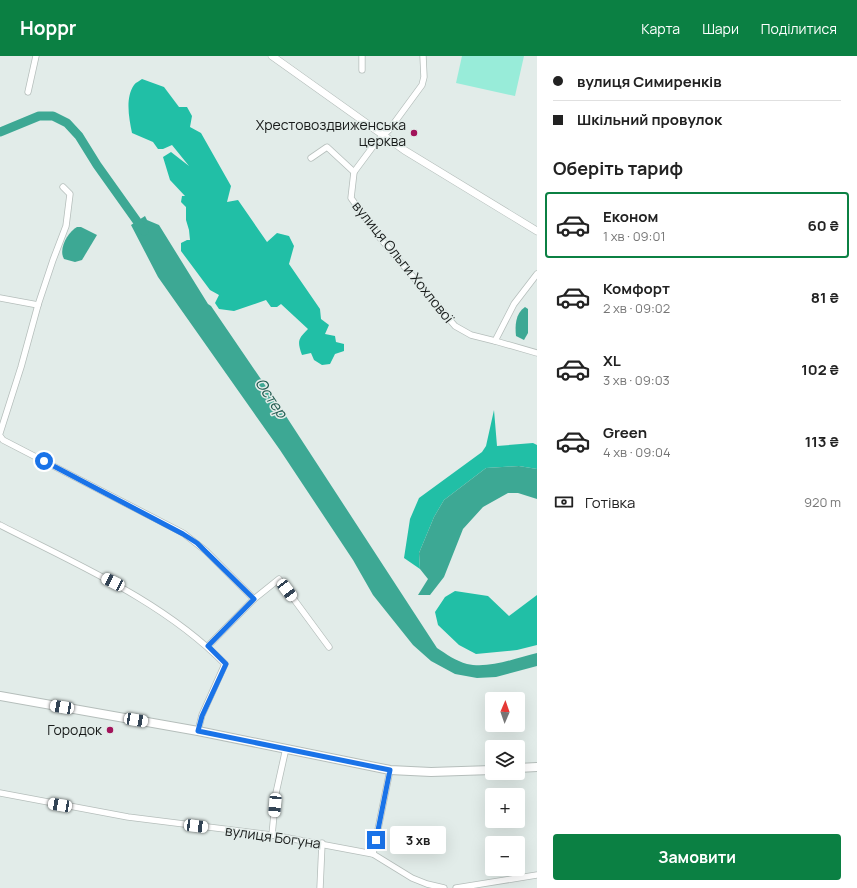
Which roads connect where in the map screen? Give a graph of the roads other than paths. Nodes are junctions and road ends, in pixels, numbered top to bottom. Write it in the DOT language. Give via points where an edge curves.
graph roads {
  1 [pos="36,56"];
  2 [pos="272,56"];
  3 [pos="362,56"];
  4 [pos="423,56"];
  5 [pos="362,70"];
  6 [pos="28,92"];
  7 [pos="383,136"];
  8 [pos="311,158"];
  9 [pos="354,172"];
  10 [pos="63,187"];
  11 [pos="537,230"];
  12 [pos="537,274"];
  13 [pos="0,298"];
  14 [pos="38,305"];
  15 [pos="495,341"];
  16 [pos="537,353"];
  17 [pos="0,433"];
  18 [pos="0,436"];
  19 [pos="0,525"];
  20 [pos="254,599"];
  21 [pos="208,646"];
  22 [pos="329,647"];
  23 [pos="0,696"];
  24 [pos="198,731"];
  25 [pos="286,748"];
  26 [pos="537,767"];
  27 [pos="525,768"];
  28 [pos="390,770"];
  29 [pos="485,770"];
  30 [pos="0,793"];
  31 [pos="272,835"];
  32 [pos="322,843"];
  33 [pos="373,854"];
  34 [pos="537,876"];
  35 [pos="320,888"];
  36 [pos="444,888"];
  37 [pos="456,888"];
  1 -- 6 [label="street"];
  2 -- 7 [label="street"];
  3 -- 5 [label="street"];
  4 -- 7 [label="street, вулиця Ольги Хохлової" via="422,85"];
  7 -- 9 [label="street, вулиця Ольги Хохлової"];
  7 -- 11 [label="street"];
  8 -- 9 [label="street" via="327,147"];
  9 -- 15 [label="street, вулиця Ольги Хохлової" via="350,198 380,238 455,326 471,335"];
  10 -- 14 [label="street" via="70,194 66,226"];
  12 -- 15 [label="street" via="514,304"];
  13 -- 14 [label="street"];
  14 -- 17 [label="street"];
  15 -- 16 [label="street, вулиця Ольги Хохлової"];
  18 -- 20 [label="street" via="2,440 183,534 197,543"];
  19 -- 21 [label="street" via="113,582 175,621"];
  20 -- 21 [label="street"];
  20 -- 22 [label="street" via="279,579"];
  21 -- 24 [label="street" via="226,664 202,716"];
  23 -- 24 [label="main road"];
  24 -- 25 [label="main road"];
  25 -- 28 [label="main road"];
  25 -- 31 [label="street" via="276,793"];
  26 -- 27 [label="main road"];
  28 -- 29 [label="main road"];
  28 -- 33 [label="street"];
  30 -- 31 [label="street, вулиця Богуна" via="128,817"];
  31 -- 32 [label="street, вулиця Богуна"];
  32 -- 33 [label="street, вулиця Богуна"];
  32 -- 35 [label="street"];
  33 -- 36 [label="street, вулиця Богуна" via="412,878"];
  34 -- 37 [label="street"];
}
